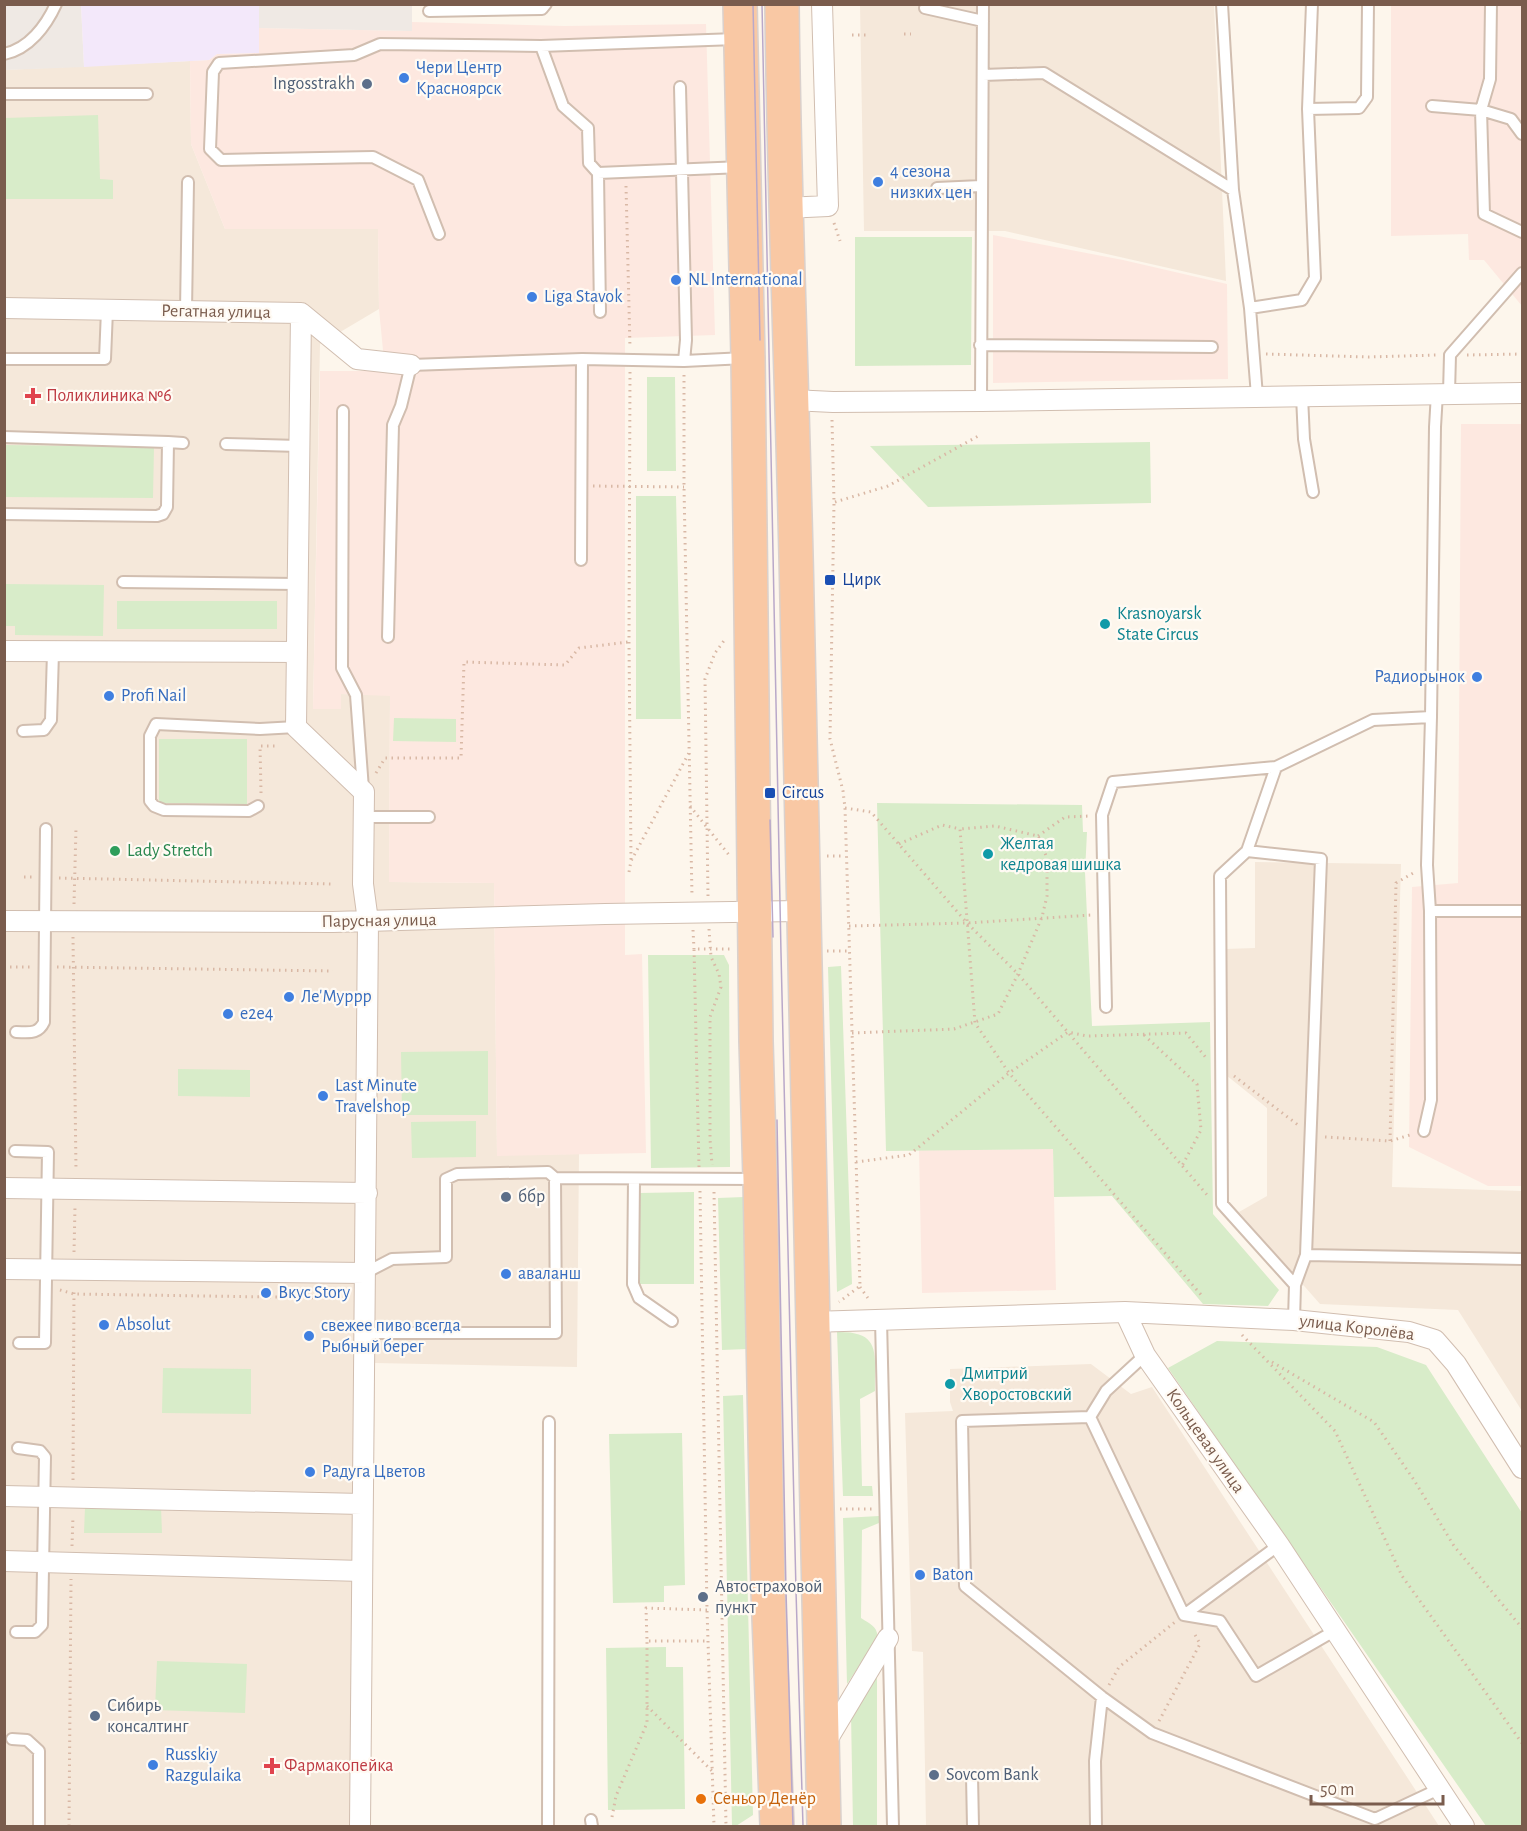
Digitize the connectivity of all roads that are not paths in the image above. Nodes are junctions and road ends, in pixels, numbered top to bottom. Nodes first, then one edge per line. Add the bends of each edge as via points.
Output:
1 (56, 4) edge
2 (546, 4) edge
3 (740, 4) edge
4 (782, 4) edge
5 (822, 4) edge
6 (983, 4) edge
7 (1222, 4) edge
8 (1312, 4) edge
9 (1368, 4) edge
10 (1491, 4) edge
11 (925, 8) dead end
12 (429, 11) dead end
13 (983, 21) junction
14 (740, 39) junction
15 (541, 46) junction
16 (4, 54) edge
17 (983, 75) junction
18 (680, 87) dead end
19 (4, 94) edge
20 (147, 94) dead end
21 (1432, 106) dead end
22 (1308, 108) junction
23 (1482, 110) junction
24 (1517, 119) edge
25 (1522, 134) edge
26 (784, 166) junction
27 (742, 167) junction
28 (683, 170) junction
29 (598, 174) junction
30 (188, 183) dead end
31 (981, 186) junction
32 (937, 188) dead end
33 (1233, 190) junction
34 (785, 208) junction
35 (1522, 232) edge
36 (439, 234) dead end
37 (1522, 273) edge
38 (4, 308) edge
39 (1250, 308) junction
40 (107, 310) junction
41 (186, 311) junction
42 (600, 312) dead end
43 (301, 313) junction
44 (980, 345) junction
45 (1212, 347) dead end
46 (748, 358) junction
47 (4, 359) edge
48 (582, 360) junction
49 (684, 361) junction
50 (411, 365) junction
51 (1443, 393) junction
52 (1522, 393) edge
53 (1257, 396) junction
54 (1302, 396) junction
55 (792, 400) junction
56 (981, 401) junction
57 (343, 411) dead end
58 (4, 437) edge
59 (168, 442) junction
60 (183, 443) dead end
61 (226, 444) dead end
62 (299, 446) junction
63 (1313, 492) dead end
64 (4, 514) edge
65 (581, 560) dead end
66 (123, 582) dead end
67 (297, 584) junction
68 (388, 637) dead end
69 (4, 651) edge
70 (53, 651) junction
71 (296, 652) junction
72 (1431, 717) junction
73 (296, 727) junction
74 (24, 731) dead end
75 (1276, 767) junction
76 (364, 792) junction
77 (258, 806) road end
78 (363, 817) junction
79 (429, 817) dead end
80 (46, 829) dead end
81 (1247, 851) junction
82 (803, 911) junction
83 (1430, 911) junction
84 (1522, 911) edge
85 (753, 912) junction
86 (4, 921) edge
87 (44, 921) junction
88 (369, 921) junction
89 (1106, 1007) dead end
90 (16, 1032) dead end
91 (1424, 1131) road end
92 (15, 1151) dead end
93 (555, 1178) junction
94 (634, 1179) junction
95 (760, 1179) junction
96 (4, 1188) edge
97 (48, 1188) junction
98 (367, 1193) junction
99 (1306, 1255) junction
100 (1522, 1259) edge
101 (4, 1269) edge
102 (366, 1273) junction
103 (46, 1278) junction
104 (1295, 1285) junction
105 (1125, 1312) junction
106 (881, 1320) junction
107 (1294, 1320) junction
108 (672, 1321) dead end
109 (812, 1322) junction
110 (365, 1333) junction
111 (20, 1344) dead end
112 (1144, 1355) junction
113 (1090, 1417) junction
114 (549, 1422) dead end
115 (18, 1448) dead end
116 (1522, 1468) edge
117 (4, 1496) edge
118 (44, 1497) junction
119 (362, 1504) junction
120 (1279, 1545) junction
121 (4, 1561) edge
122 (44, 1562) junction
123 (362, 1571) junction
124 (1184, 1615) junction
125 (1336, 1630) junction
126 (16, 1632) dead end
127 (888, 1638) junction
128 (1102, 1697) junction
129 (12, 1739) dead end
130 (821, 1749) junction
131 (972, 1776) dead end
132 (1439, 1789) junction
133 (39, 1827) edge
134 (360, 1827) edge
135 (548, 1827) edge
136 (777, 1827) edge
137 (824, 1827) edge
138 (893, 1827) edge
139 (973, 1827) edge
140 (1096, 1827) edge
141 (1464, 1827) edge

1 - 16 lane via 46,24 16,51
2 - 12 lane via 542,9
3 - 14 highway
4 - 26 highway
5 - 34 street via 828,206
6 - 13 lane
7 - 33 lane
8 - 22 lane
9 - 22 lane via 1367,97 1359,108
10 - 23 lane via 1490,79
11 - 13 lane
13 - 17 lane
14 - 15 lane
14 - 27 highway
15 - 29 lane via 563,106 588,128 589,163
15 - 36 lane via 380,44 354,55 219,63 213,72 210,148 221,160 373,157 417,180
17 - 31 lane
17 - 33 lane via 1044,73
18 - 28 lane
19 - 20 lane
21 - 23 lane
22 - 39 lane via 1315,278 1302,300
23 - 24 lane
23 - 35 lane via 1484,214
24 - 25 lane
26 - 27 street
26 - 34 highway
27 - 28 lane
27 - 46 highway
28 - 29 lane
28 - 49 lane
29 - 42 lane
30 - 41 lane
31 - 32 lane
31 - 44 lane
33 - 39 lane
34 - 55 highway
37 - 51 lane via 1450,355
38 - 40 street, Регатная улица
39 - 53 lane
40 - 41 street, Регатная улица
40 - 47 lane via 105,359
41 - 43 street, Регатная улица
43 - 50 street via 357,359
43 - 62 street via 292,411
44 - 45 lane
44 - 56 lane
46 - 49 lane
46 - 85 highway
48 - 49 lane
48 - 50 lane
48 - 65 lane
50 - 68 lane via 393,425
51 - 52 street
51 - 54 street
51 - 72 lane via 1435,427
53 - 54 street
53 - 56 street
54 - 63 lane
55 - 56 street
55 - 82 highway
57 - 76 lane via 342,668 356,694
58 - 59 lane
59 - 60 lane
59 - 64 lane via 167,507 163,514
61 - 62 lane
62 - 67 street
66 - 67 lane
67 - 71 street
69 - 70 street
70 - 71 street
70 - 74 lane via 51,720 44,730
71 - 73 street
72 - 75 lane via 1373,720
72 - 83 lane
73 - 76 street
73 - 77 lane via 156,724 150,736 150,801 154,806 164,810 249,811
75 - 81 lane
75 - 89 lane via 1113,782 1102,815
76 - 78 street
78 - 79 lane
78 - 88 street via 363,884
80 - 87 lane
81 - 99 lane via 1321,859
81 - 104 lane via 1220,876 1222,1204
82 - 85 street, Парусная улица
82 - 109 highway
83 - 84 lane
83 - 91 lane via 1431,1100
85 - 88 street, Парусная улица
85 - 95 highway
86 - 87 street, Парусная улица
87 - 88 street, Парусная улица
87 - 90 lane via 44,1022 36,1032
88 - 98 street
92 - 97 lane via 48,1152
93 - 94 lane
93 - 102 lane via 548,1172 457,1174 446,1179 446,1257 392,1259
93 - 110 lane via 556,1333
94 - 95 lane
94 - 108 lane via 633,1284 639,1298
95 - 136 highway via 768,1602
96 - 97 street
97 - 98 street
97 - 103 lane
98 - 102 street
99 - 100 lane
99 - 104 lane
101 - 103 street
102 - 103 street via 74,1269
102 - 110 street
103 - 111 lane via 45,1342
104 - 107 lane
105 - 106 street
105 - 107 street, улица Королёва
105 - 112 street, Кольцевая улица
106 - 109 street
106 - 127 lane
107 - 116 street, улица Королёва via 1409,1332 1435,1340 1456,1364
109 - 130 highway
110 - 119 street
112 - 113 lane via 1106,1391
112 - 120 street, Кольцевая улица
113 - 124 lane
113 - 128 lane via 962,1421 965,1586
114 - 135 lane
115 - 118 lane via 40,1451 45,1457
117 - 118 street
118 - 119 street
118 - 122 lane
119 - 123 street
120 - 124 lane
120 - 125 street, Кольцевая улица
121 - 122 street
122 - 123 street
122 - 126 lane via 42,1625 35,1632
123 - 134 street
124 - 125 lane via 1220,1621 1256,1676
125 - 132 street, Кольцевая улица
127 - 130 street
127 - 138 lane
128 - 132 lane via 1152,1733 1375,1819
128 - 140 lane via 1095,1761
129 - 133 lane via 27,1740 39,1751
130 - 137 highway
131 - 139 lane
132 - 141 street, Кольцевая улица

